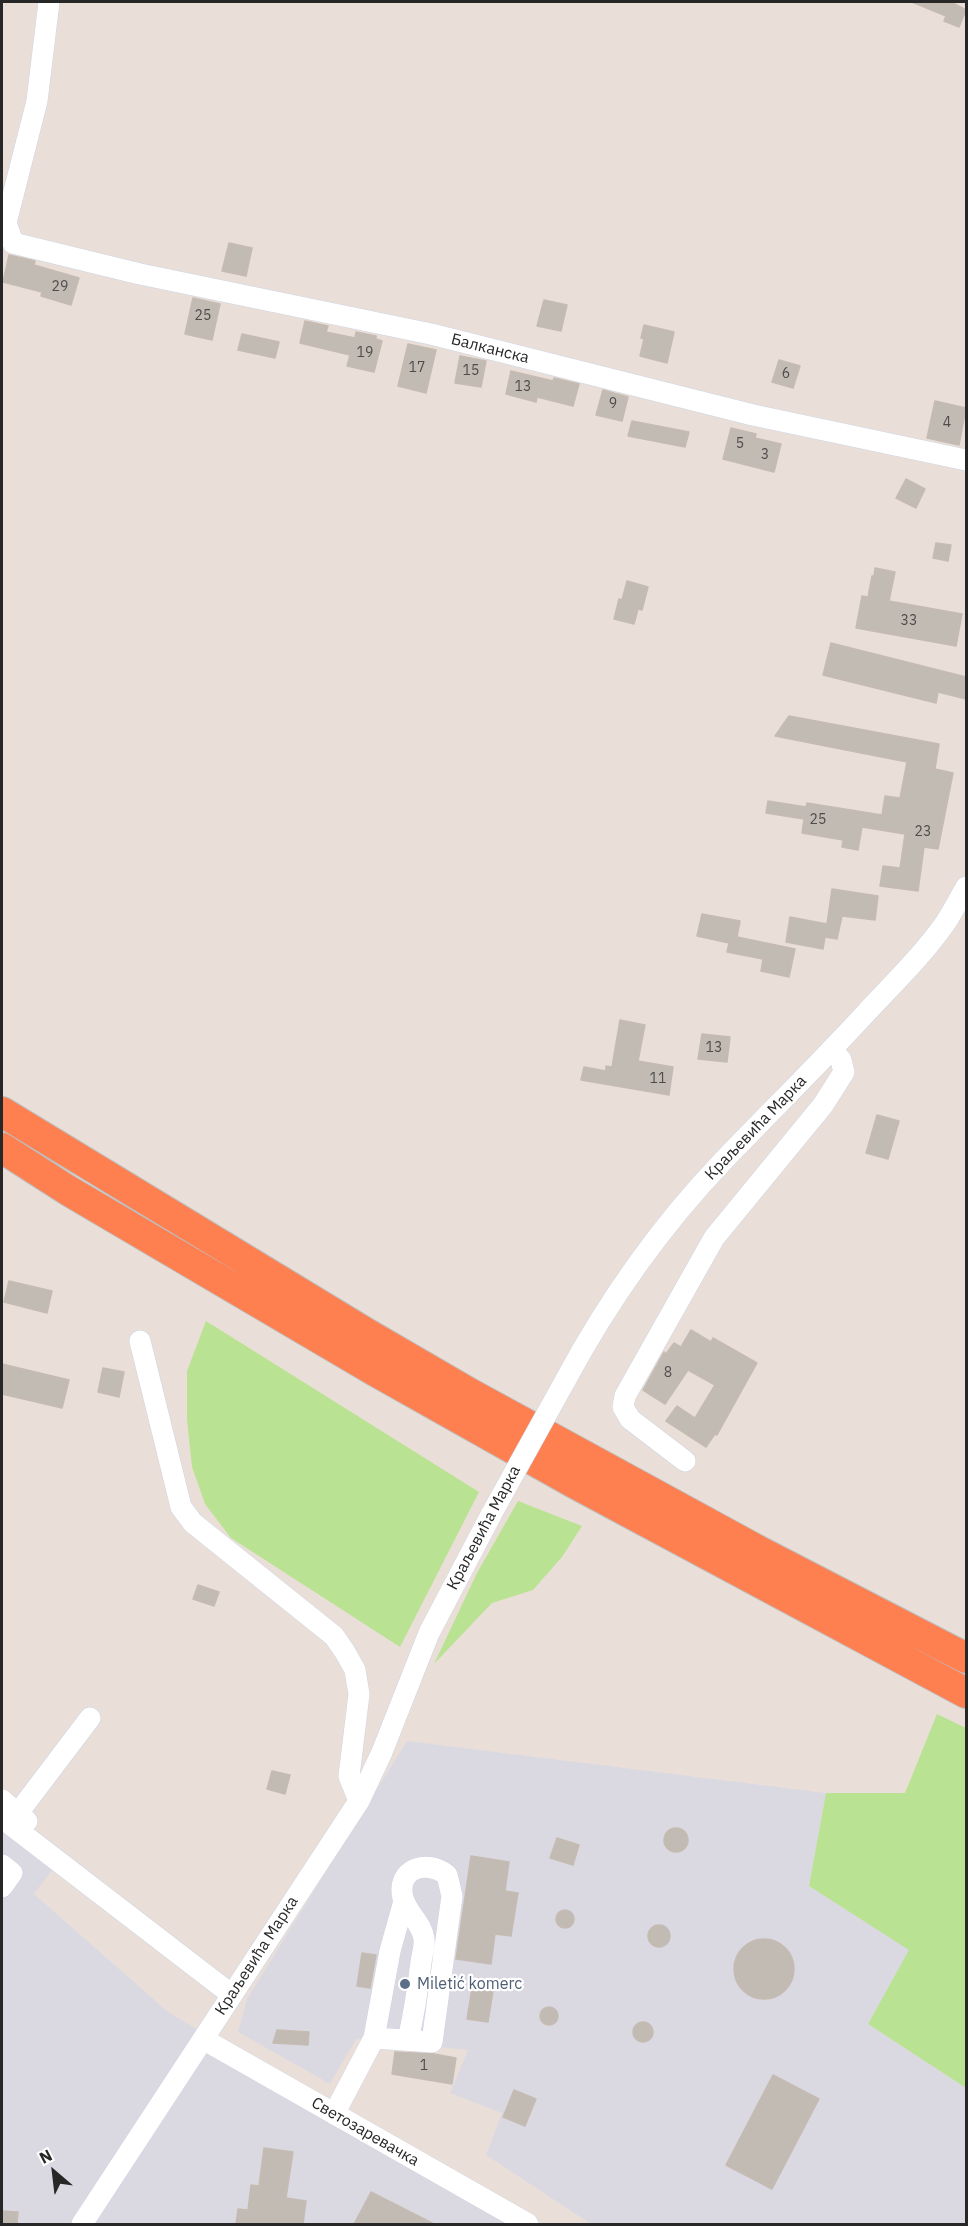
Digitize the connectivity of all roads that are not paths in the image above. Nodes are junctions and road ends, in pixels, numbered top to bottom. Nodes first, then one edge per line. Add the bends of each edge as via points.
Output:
1 (49, 2) edge
2 (966, 460) edge
3 (966, 887) edge
4 (832, 1050) junction
5 (2, 1112) edge
6 (2, 1148) edge
7 (140, 1341) dead end
8 (685, 1461) dead end
9 (966, 1658) edge
10 (966, 1693) edge
11 (90, 1718) dead end
12 (359, 1800) junction
13 (7, 1810) edge
14 (2, 1865) edge
15 (2, 1887) edge
16 (404, 1901) junction
17 (232, 1995) junction
18 (374, 2038) junction
19 (202, 2039) junction
20 (408, 2040) junction
21 (334, 2114) junction
22 (82, 2224) edge
23 (528, 2224) edge

1 - 2 street, Балканска via 37,101 6,223 13,243 140,274 431,334 753,415
3 - 4 street, Краљевића Марка via 923,952
4 - 8 street via 841,1060 844,1072 823,1105 714,1238 625,1396 623,1407 630,1419
4 - 12 street, Краљевића Марка, bridge via 682,1206 590,1335 429,1633
5 - 9 highway via 471,1394 757,1550
6 - 10 highway via 375,1371 594,1494
7 - 12 street via 181,1507 193,1523 334,1636 355,1670 359,1694 349,1776
11 - 13 street
12 - 17 street, Краљевића Марка
13 - 17 street via 39,1846
14 - 15 street via 12,1873
16 - 18 street
16 - 20 street via 424,1940
16 - 20 street via 402,1889 410,1873 422,1866 432,1866 447,1875 452,1896 432,2042
17 - 19 street, Краљевића Марка
18 - 20 street
18 - 21 street
19 - 21 street, Светозаревачка
19 - 22 street, Краљевића Марка
21 - 23 street, Светозаревачка

